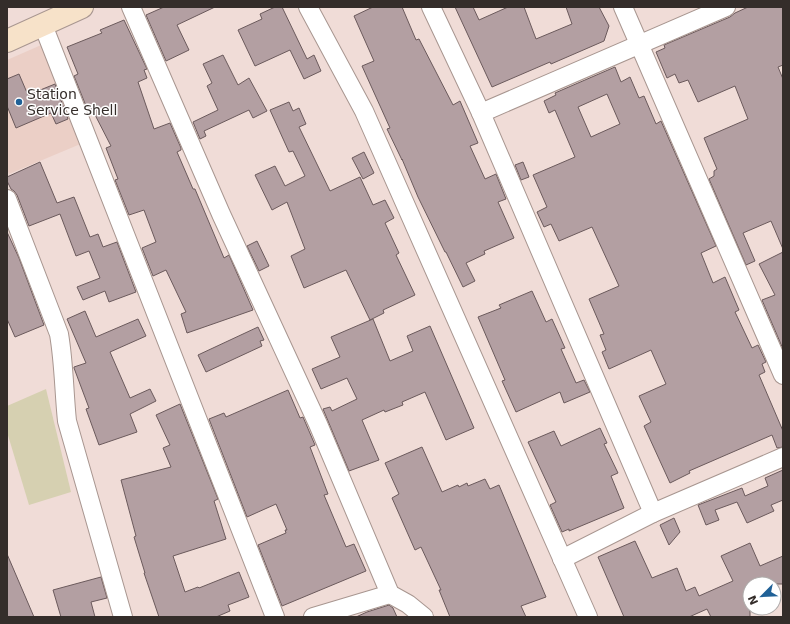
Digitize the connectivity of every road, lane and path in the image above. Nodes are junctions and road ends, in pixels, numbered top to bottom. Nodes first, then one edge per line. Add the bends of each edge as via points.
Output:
1 (131, 7) edge
2 (308, 7) edge
3 (431, 7) edge
4 (623, 7) edge
5 (726, 7) edge
6 (70, 9) edge
7 (43, 24) junction
8 (7, 41) edge
9 (640, 44) junction
10 (481, 113) junction
11 (7, 199) edge
12 (783, 375) edge
13 (783, 457) edge
14 (653, 513) junction
15 (562, 559) junction
16 (390, 594) junction
17 (123, 617) edge
18 (276, 617) edge
19 (313, 617) edge
20 (424, 617) edge
21 (588, 617) edge

1 - 16 street via 318,424
2 - 15 street via 364,111
3 - 10 street
4 - 9 street
5 - 9 street
6 - 7 street
7 - 8 street
7 - 18 street
9 - 10 street
9 - 12 street
10 - 14 street
11 - 17 street via 59,334 67,421
13 - 14 street
14 - 15 street
15 - 21 street
16 - 19 street
16 - 20 street

